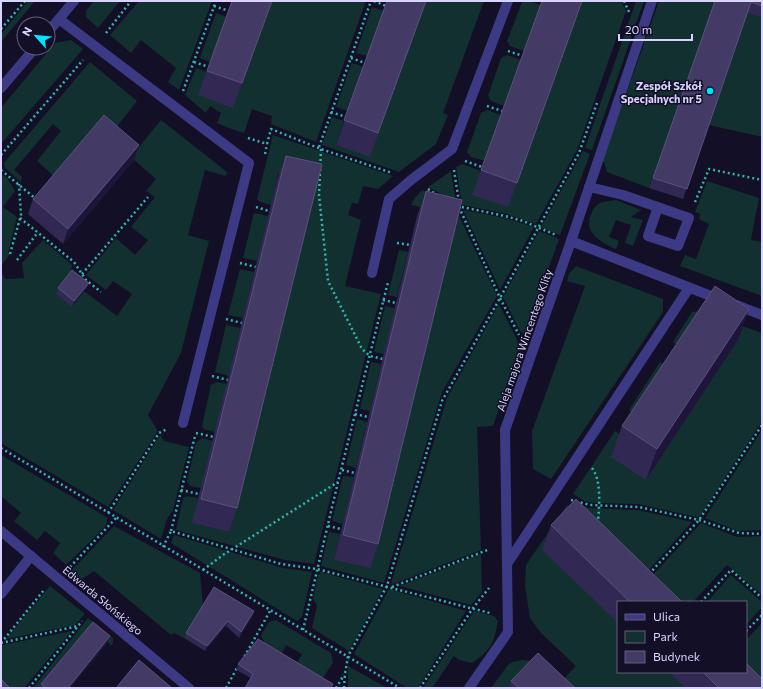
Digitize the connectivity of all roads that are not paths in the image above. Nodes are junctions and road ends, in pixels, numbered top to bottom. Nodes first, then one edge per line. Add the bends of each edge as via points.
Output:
1 (74, 1) edge
2 (508, 1) edge
3 (652, 1) edge
4 (59, 19) junction
5 (56, 23) edge
6 (28, 56) edge
7 (1, 88) edge
8 (589, 187) junction
9 (658, 207) junction
10 (571, 241) junction
11 (372, 273) dead end
12 (690, 288) junction
13 (762, 314) edge
14 (183, 423) road end
15 (1, 531) edge
16 (31, 556) junction
17 (507, 564) junction
18 (1, 594) edge
19 (189, 688) edge
20 (468, 688) edge

1 - 4 street
2 - 11 street via 452,149 390,199
3 - 8 street, Aleja majora Wincentego Klity
4 - 5 street
4 - 14 street via 249,163
6 - 7 street
8 - 9 street
8 - 10 street, Aleja majora Wincentego Klity
9 - 9 street via 648,236 678,246 689,218
10 - 12 street
10 - 17 street, Aleja majora Wincentego Klity via 505,430
12 - 13 street
12 - 17 street
15 - 16 street, Edwarda Słońskiego
16 - 18 street
16 - 19 street, Edwarda Słońskiego
17 - 20 street, Aleja majora Wincentego Klity via 508,632

